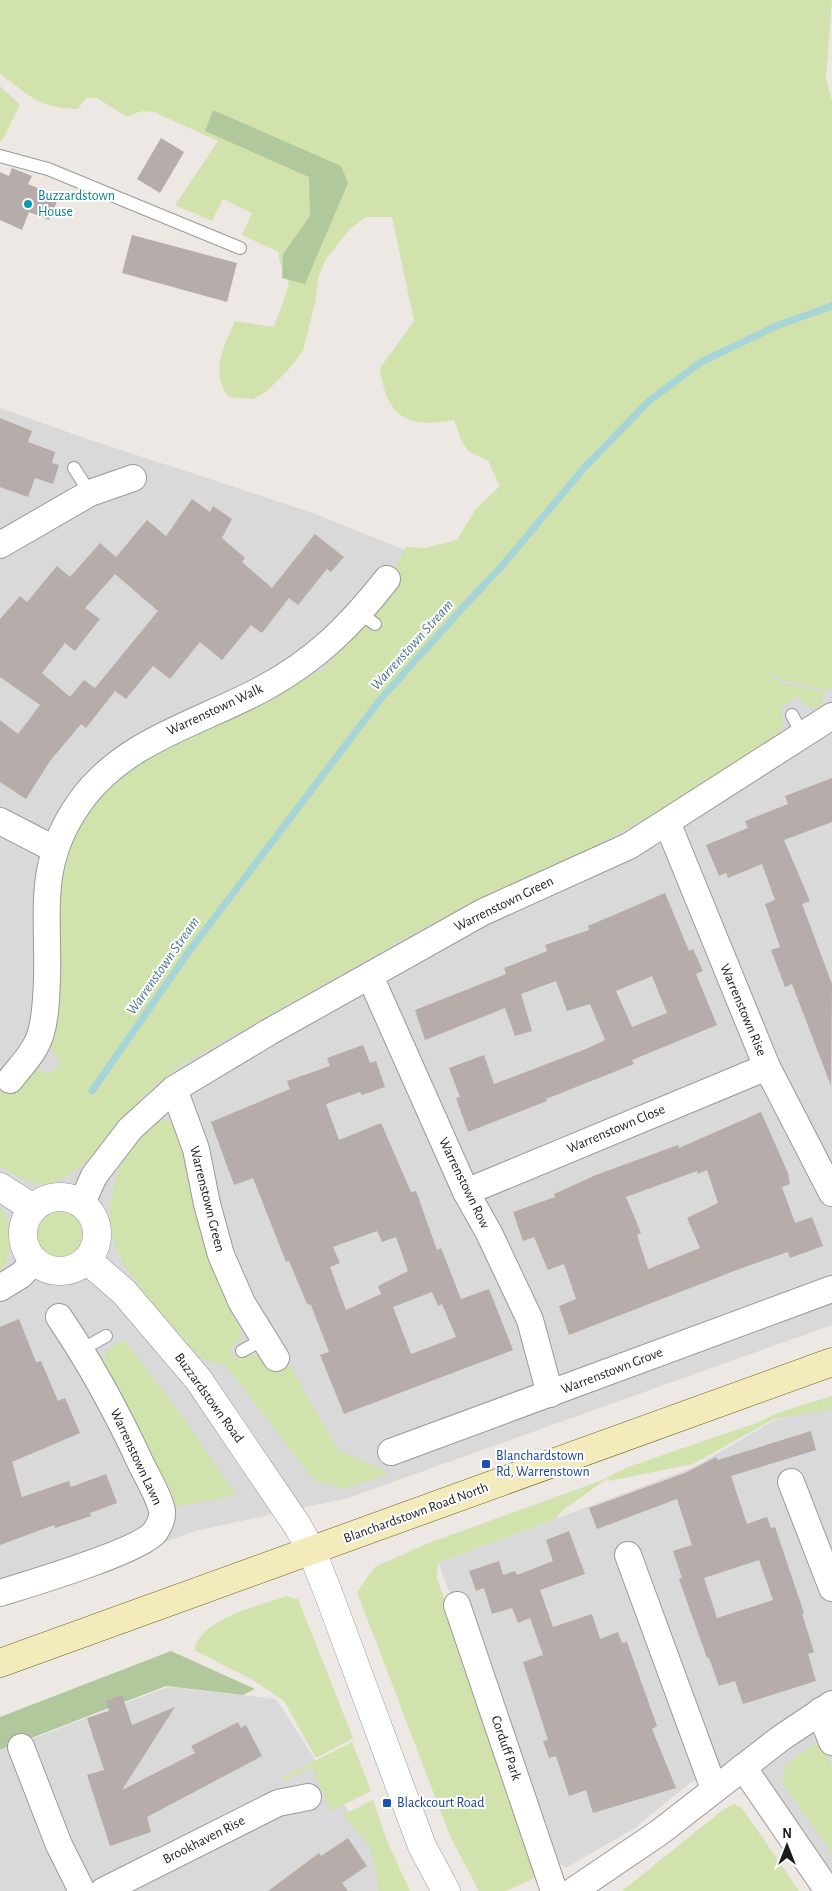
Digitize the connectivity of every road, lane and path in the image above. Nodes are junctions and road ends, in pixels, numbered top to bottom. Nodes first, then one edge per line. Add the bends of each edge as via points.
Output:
1 (0, 156) edge
2 (240, 248) dead end
3 (74, 468) dead end
4 (133, 478) dead end
5 (90, 493) junction
6 (0, 545) edge
7 (387, 579) dead end
8 (832, 716) edge
9 (0, 821) edge
10 (667, 822) junction
11 (54, 849) junction
12 (370, 976) junction
13 (767, 1067) junction
14 (10, 1080) dead end
15 (174, 1089) junction
16 (0, 1187) edge
17 (466, 1192) junction
18 (832, 1192) edge
19 (82, 1203) junction
20 (33, 1208) junction
21 (87, 1260) junction
22 (34, 1261) junction
23 (0, 1288) edge
24 (832, 1289) edge
25 (59, 1317) dead end
26 (106, 1336) dead end
27 (81, 1350) junction
28 (260, 1350) dead end
29 (832, 1362) edge
30 (550, 1394) junction
31 (391, 1452) dead end
32 (791, 1482) dead end
33 (312, 1552) junction
34 (628, 1554) dead end
35 (832, 1588) edge
36 (0, 1593) edge
37 (457, 1605) dead end
38 (0, 1663) edge
39 (826, 1708) edge
40 (832, 1742) edge
41 (21, 1747) dead end
42 (743, 1767) junction
43 (714, 1790) junction
44 (308, 1797) dead end
45 (82, 1891) edge
46 (103, 1891) edge
47 (446, 1891) edge
48 (554, 1891) edge
49 (572, 1891) edge
50 (828, 1891) edge

1 - 2 lane via 48,169
3 - 5 lane
4 - 5 street
5 - 6 street
7 - 11 street, Warrenstown Walk via 368,619 294,670 128,755 91,788
8 - 10 street, Warrenstown Green via 797,724
9 - 11 street
10 - 12 street, Warrenstown Green via 629,846 483,912
10 - 13 street, Warrenstown Rise
11 - 14 street, Warrenstown Walk via 45,897 45,1018 35,1056
12 - 15 street, Warrenstown Green
12 - 17 street, Warrenstown Row
13 - 17 street, Warrenstown Close
13 - 18 street, Warrenstown Rise
15 - 19 street, Warrenstown Green via 130,1129 94,1176
15 - 28 street, Warrenstown Green via 196,1149 221,1254
16 - 20 street
17 - 30 street, Warrenstown Row via 530,1320
19 - 20 street via 62,1196 51,1197
19 - 21 street via 92,1212 97,1224 98,1237
20 - 22 street via 26,1218 24,1240
21 - 22 street via 78,1267 55,1271
21 - 33 street, Buzzardstown Road via 124,1292 198,1379 272,1486
22 - 23 street via 21,1275
24 - 30 street, Warrenstown Grove
25 - 27 street, Warrenstown Lawn
26 - 27 lane
27 - 36 street, Warrenstown Lawn via 128,1435 152,1487 162,1513 160,1523 154,1534 119,1552
29 - 33 main road, Blanchardstown Road North
30 - 31 street, Warrenstown Grove
32 - 35 street
33 - 38 main road, Blanchardstown Road North
33 - 47 street via 422,1846
34 - 43 street
37 - 48 street, Corduff Park
39 - 40 street
39 - 42 street
41 - 45 street via 59,1845
42 - 43 street
42 - 50 street
43 - 49 street via 660,1832
44 - 46 street, Brookhaven Rise via 278,1803

